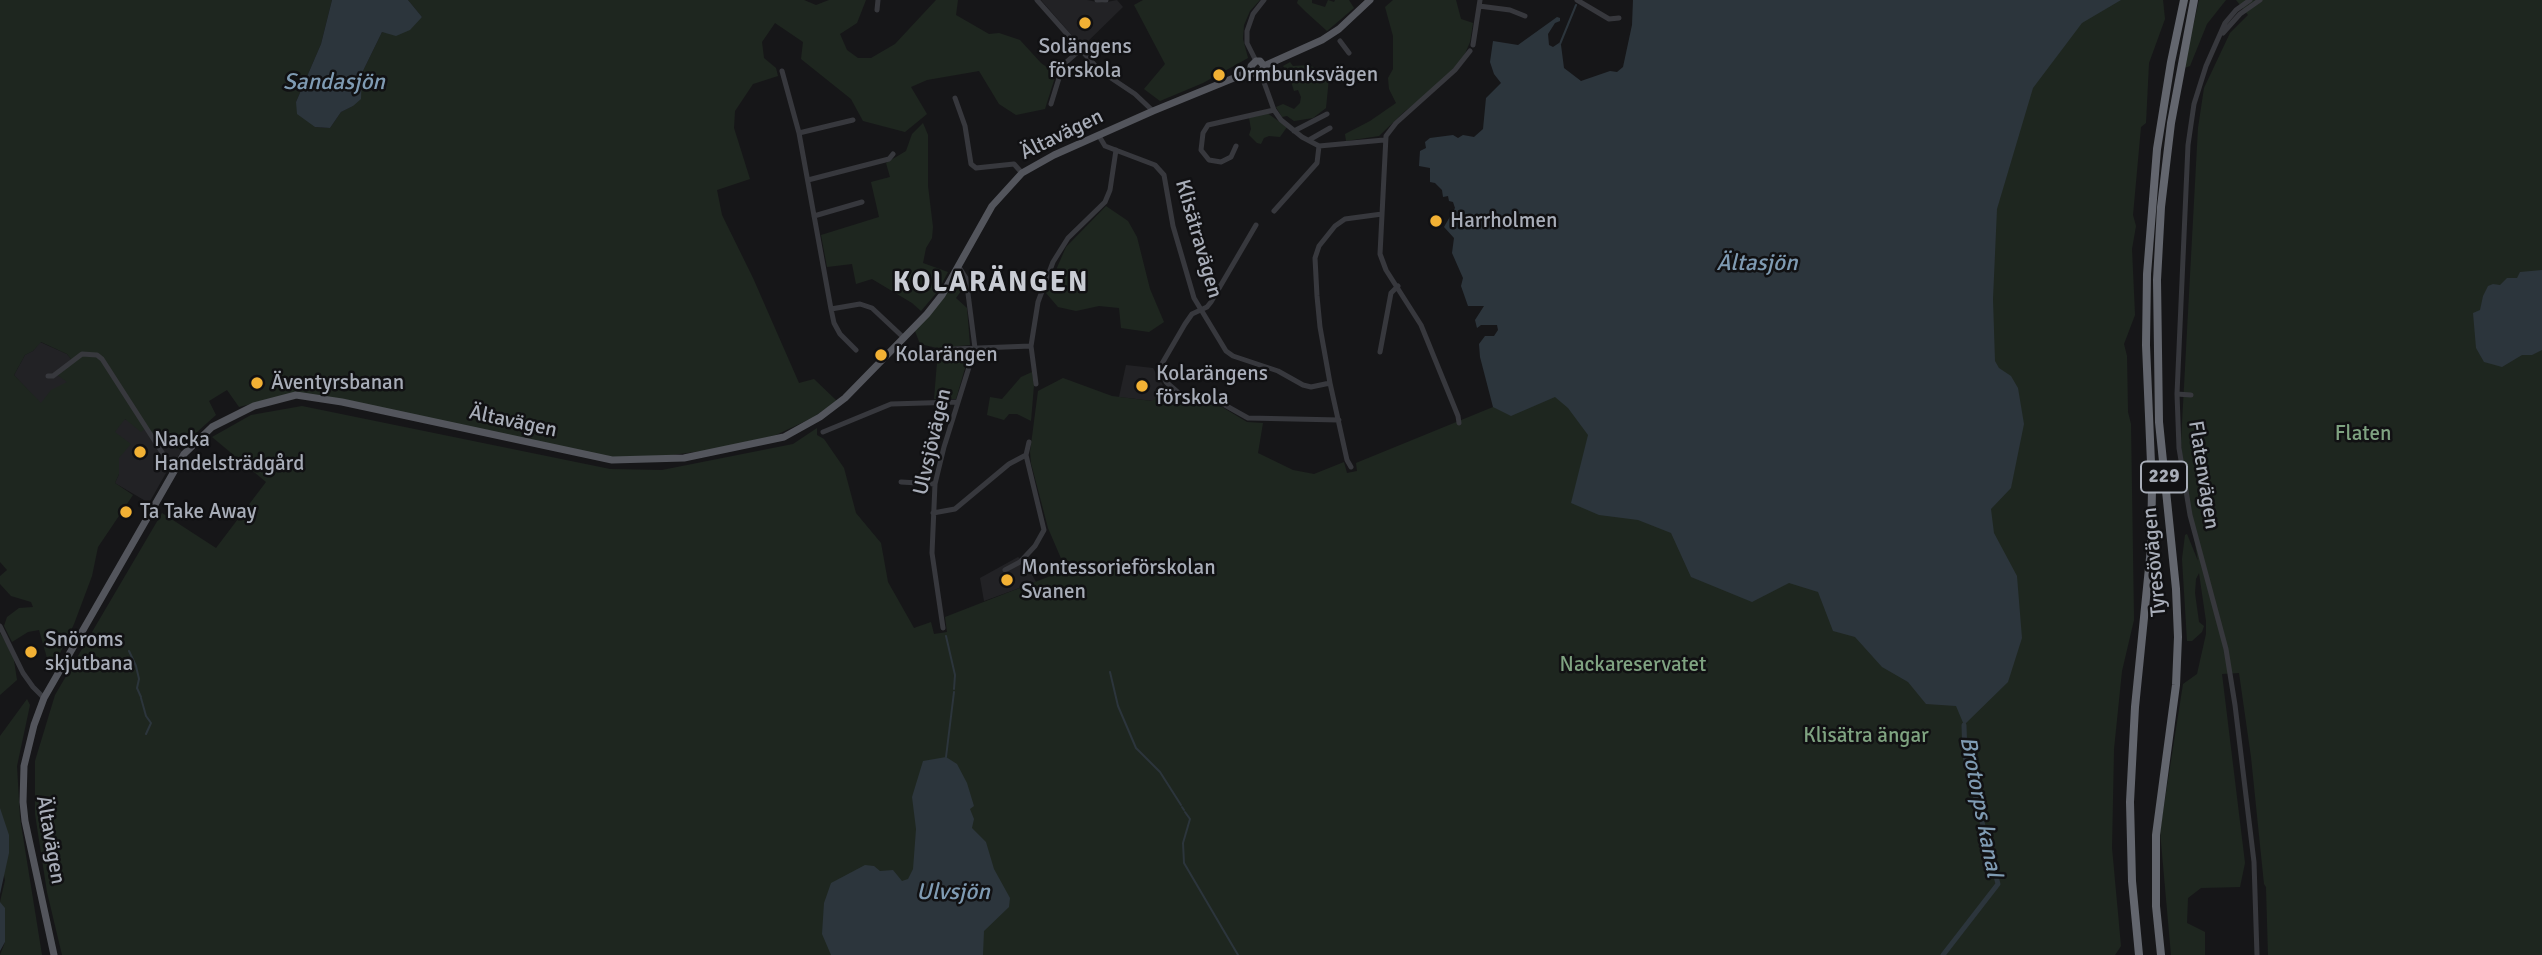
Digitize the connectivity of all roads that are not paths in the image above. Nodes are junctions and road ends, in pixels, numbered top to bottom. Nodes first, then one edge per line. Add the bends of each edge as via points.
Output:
1 (878, 0) edge
2 (1037, 0) edge
3 (1097, 0) edge
4 (1106, 0) edge
5 (1264, 0) edge
6 (1370, 0) edge
7 (1577, 0) edge
8 (2184, 0) edge
9 (2194, 0) edge
10 (2250, 0) edge
11 (2260, 0) edge
12 (1480, 3) edge
13 (877, 10) dead end
14 (1525, 16) dead end
15 (1619, 18) dead end
16 (1340, 41) dead end
17 (2217, 41) junction
18 (1080, 50) junction
19 (1349, 53) dead end
20 (1256, 61) junction
21 (1262, 70) junction
22 (1251, 71) junction
23 (782, 72) dead end
24 (955, 98) dead end
25 (1051, 104) dead end
26 (1273, 110) junction
27 (1153, 111) junction
28 (1327, 114) dead end
29 (853, 120) dead end
30 (1330, 128) dead end
31 (1294, 131) junction
32 (799, 133) junction
33 (1100, 136) junction
34 (1309, 140) junction
35 (1384, 140) junction
36 (1236, 146) dead end
37 (1319, 146) junction
38 (1116, 150) junction
39 (894, 154) dead end
40 (1022, 173) junction
41 (808, 180) junction
42 (863, 202) dead end
43 (1274, 211) dead end
44 (1382, 214) junction
45 (814, 216) junction
46 (1256, 225) dead end
47 (959, 267) junction
48 (1398, 286) junction
49 (831, 309) junction
50 (1201, 309) junction
51 (904, 338) junction
52 (1031, 346) junction
53 (975, 348) junction
54 (953, 349) dead end
55 (856, 350) dead end
56 (1380, 352) dead end
57 (48, 376) dead end
58 (1330, 383) junction
59 (1036, 384) dead end
60 (2176, 394) junction
61 (2191, 395) dead end
62 (957, 402) junction
63 (1339, 420) junction
64 (1459, 423) dead end
65 (822, 432) dead end
66 (1029, 442) dead end
67 (1026, 455) junction
68 (1351, 467) dead end
69 (174, 471) junction
70 (901, 482) dead end
71 (935, 484) junction
72 (933, 513) junction
73 (1005, 570) dead end
74 (0, 626) edge
75 (943, 628) dead end
76 (44, 698) junction
77 (54, 955) edge
78 (2139, 955) edge
79 (2161, 955) edge
80 (2257, 955) edge

1 - 13 street
2 - 18 street
3 - 4 street
5 - 20 street via 1247,31
6 - 21 main road via 1339,29
7 - 15 street via 1609,19
8 - 78 highway, Tyresövägen / 229 via 2157,149 2147,274 2152,517 2130,802
9 - 79 highway, Tyresövägen / 229 via 2171,123 2157,280 2159,422 2178,637 2155,844
10 - 17 street, Flatenvägen via 2230,16
11 - 17 street, Flatenvägen via 2240,14
12 - 14 street
12 - 35 street via 1471,48
16 - 19 street
17 - 60 street, Flatenvägen via 2198,89 2190,130
18 - 25 street via 1063,65
18 - 27 street
20 - 21 main road
20 - 22 main road
21 - 22 main road
21 - 26 street
22 - 27 main road, Ältavägen
23 - 32 street
24 - 40 street via 971,164 976,168 1014,164
26 - 31 street
26 - 36 street via 1213,123 1203,132 1201,150 1209,160 1226,160
27 - 33 main road, Ältavägen
28 - 31 street
29 - 32 street
30 - 34 street
31 - 34 street
32 - 41 street
33 - 38 street, Klisätravägen via 1105,146
33 - 40 main road, Ältavägen
34 - 37 street
35 - 37 street
35 - 44 street
37 - 43 street via 1317,163
38 - 50 street, Klisätravägen via 1155,165 1164,175 1173,226
38 - 52 street via 1105,202 1068,238 1053,262 1035,312
39 - 41 street
40 - 47 main road, Ältavägen via 992,206
41 - 45 street
42 - 45 street
44 - 48 street via 1380,254
44 - 58 street via 1345,219 1319,246 1315,258
45 - 49 street
46 - 50 street via 1211,302
47 - 51 main road, Ältavägen via 942,295
47 - 53 street, Ulvsjövägen via 966,278
48 - 56 street via 1391,293
48 - 64 street via 1422,325
49 - 51 street via 860,304 872,308
49 - 55 street via 840,334
50 - 58 street, Klisätravägen via 1233,356 1303,385
50 - 63 street via 1192,314 1160,366 1174,390 1187,398 1223,404 1248,418
51 - 69 main road, Ältavägen via 845,398 803,428 784,437 684,458 612,460 296,396 254,406 212,427 184,454
52 - 53 street
52 - 59 street
53 - 54 street
53 - 62 street, Ulvsjövägen
57 - 69 street via 82,354 97,355
58 - 63 street
60 - 61 street
60 - 80 street, Flatenvägen via 2188,504 2226,649 2235,705 2254,862
62 - 65 street via 891,404
62 - 71 street, Ulvsjövägen
63 - 68 street
66 - 67 street
67 - 72 street via 955,509
67 - 73 street via 1044,530 1020,562
69 - 76 main road, Ältavägen
70 - 71 street
71 - 72 street, Ulvsjövägen
72 - 75 street, Ulvsjövägen via 932,553
74 - 76 street via 23,673
76 - 77 main road, Ältavägen via 24,766 23,802

